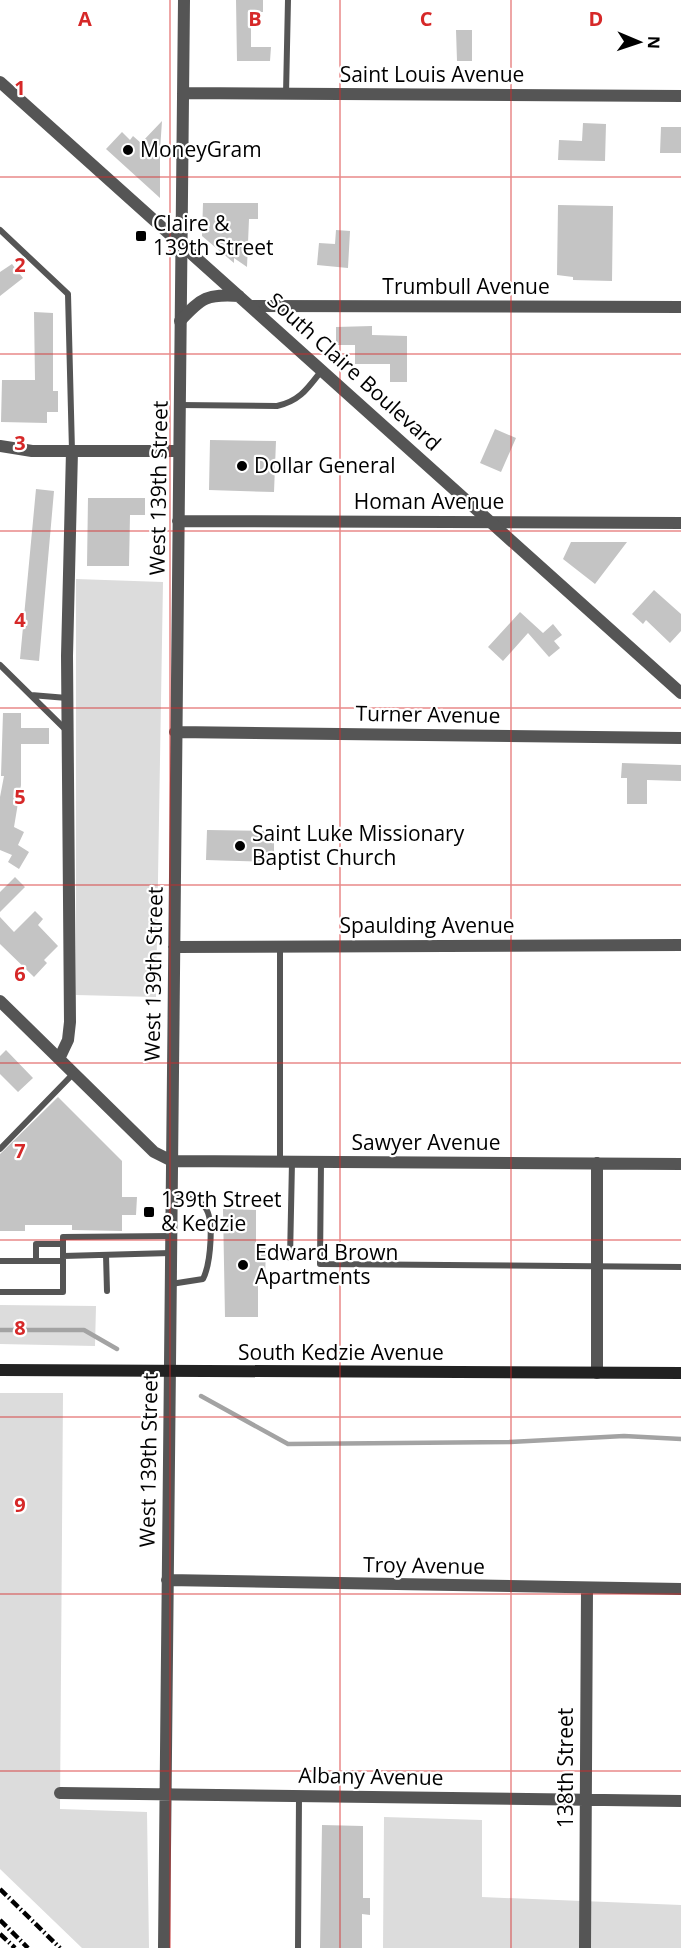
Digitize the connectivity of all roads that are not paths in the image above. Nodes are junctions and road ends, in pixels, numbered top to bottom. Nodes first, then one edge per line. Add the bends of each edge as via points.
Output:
1 (184, 0) edge
2 (288, 0) edge
3 (0, 82) edge
4 (183, 93) junction
5 (286, 94) junction
6 (681, 96) edge
7 (0, 230) edge
8 (181, 245) junction
9 (239, 296) junction
10 (251, 306) junction
11 (681, 308) edge
12 (180, 321) junction
13 (322, 370) junction
14 (179, 405) junction
15 (0, 446) edge
16 (72, 451) junction
17 (179, 451) junction
18 (178, 521) junction
19 (493, 522) junction
20 (681, 523) edge
21 (0, 665) edge
22 (681, 693) edge
23 (31, 695) junction
24 (67, 698) junction
25 (68, 732) junction
26 (176, 732) junction
27 (681, 738) edge
28 (681, 945) edge
29 (174, 946) junction
30 (280, 946) junction
31 (2, 1007) edge
32 (59, 1059) junction
33 (73, 1074) junction
34 (0, 1149) edge
35 (171, 1161) junction
36 (286, 1161) junction
37 (321, 1162) junction
38 (597, 1163) junction
39 (681, 1164) edge
40 (171, 1195) junction
41 (171, 1236) junction
42 (63, 1240) junction
43 (171, 1253) junction
44 (106, 1255) junction
45 (63, 1258) junction
46 (290, 1258) dead end
47 (0, 1261) edge
48 (36, 1261) junction
49 (597, 1265) junction
50 (681, 1267) edge
51 (170, 1284) junction
52 (107, 1291) dead end
53 (0, 1292) edge
54 (0, 1370) edge
55 (169, 1372) junction
56 (597, 1373) junction
57 (681, 1373) edge
58 (167, 1580) junction
59 (587, 1588) junction
60 (681, 1589) edge
61 (60, 1793) dead end
62 (165, 1794) junction
63 (299, 1796) junction
64 (586, 1800) junction
65 (681, 1801) edge
66 (164, 1948) edge
67 (298, 1948) edge
68 (585, 1948) edge

1 - 4 street, West 139th Street
2 - 5 lane
3 - 8 street, South Claire Boulevard
4 - 5 street, Saint Louis Avenue
4 - 8 street, West 139th Street
5 - 6 street, Saint Louis Avenue
7 - 16 lane via 68,294
8 - 9 street, South Claire Boulevard
8 - 12 street, West 139th Street
9 - 10 street, South Claire Boulevard
9 - 12 street via 211,295
10 - 11 street, Trumbull Avenue
10 - 13 street, South Claire Boulevard
12 - 14 street, West 139th Street
13 - 14 lane via 304,394 277,406
13 - 19 street, South Claire Boulevard
14 - 17 street, West 139th Street
15 - 16 street
16 - 17 street
16 - 24 street
17 - 18 street, West 139th Street
18 - 19 street, Homan Avenue
18 - 26 street, West 139th Street
19 - 20 street, Homan Avenue
19 - 22 street, South Claire Boulevard
21 - 23 lane
23 - 24 lane
23 - 25 lane
24 - 25 street
25 - 32 street via 70,1022 68,1040
26 - 27 street, Turner Avenue
26 - 29 street, West 139th Street
28 - 30 street, Spaulding Avenue
29 - 30 street, Spaulding Avenue
29 - 35 street, West 139th Street
30 - 36 lane
31 - 32 street
32 - 33 street
33 - 34 lane
33 - 35 street via 154,1152
35 - 36 street, Sawyer Avenue
35 - 40 street, West 139th Street
36 - 37 street, Sawyer Avenue
36 - 46 lane
37 - 38 street, Sawyer Avenue
37 - 49 lane via 320,1264
38 - 39 street, Sawyer Avenue
38 - 49 street
40 - 41 street, West 139th Street
40 - 51 lane via 202,1204 209,1213 210,1254 203,1279
41 - 42 lane
41 - 43 street, West 139th Street
42 - 45 lane
42 - 48 lane via 36,1244
43 - 44 lane
43 - 51 street, West 139th Street
44 - 45 lane
44 - 52 lane
45 - 48 lane
45 - 53 lane via 63,1292
47 - 48 lane
49 - 50 lane
49 - 56 street
51 - 55 street, West 139th Street
54 - 55 main road, South Kedzie Avenue
55 - 56 main road, South Kedzie Avenue
55 - 58 street, West 139th Street
56 - 57 main road, South Kedzie Avenue
58 - 59 street, Troy Avenue
58 - 62 street, West 139th Street
59 - 60 street, Troy Avenue
59 - 64 street, 138th Street
61 - 62 street, Albany Avenue
62 - 63 street, Albany Avenue
62 - 66 street, West 139th Street
63 - 64 street, Albany Avenue
63 - 67 lane
64 - 65 street, Albany Avenue
64 - 68 street, 138th Street

